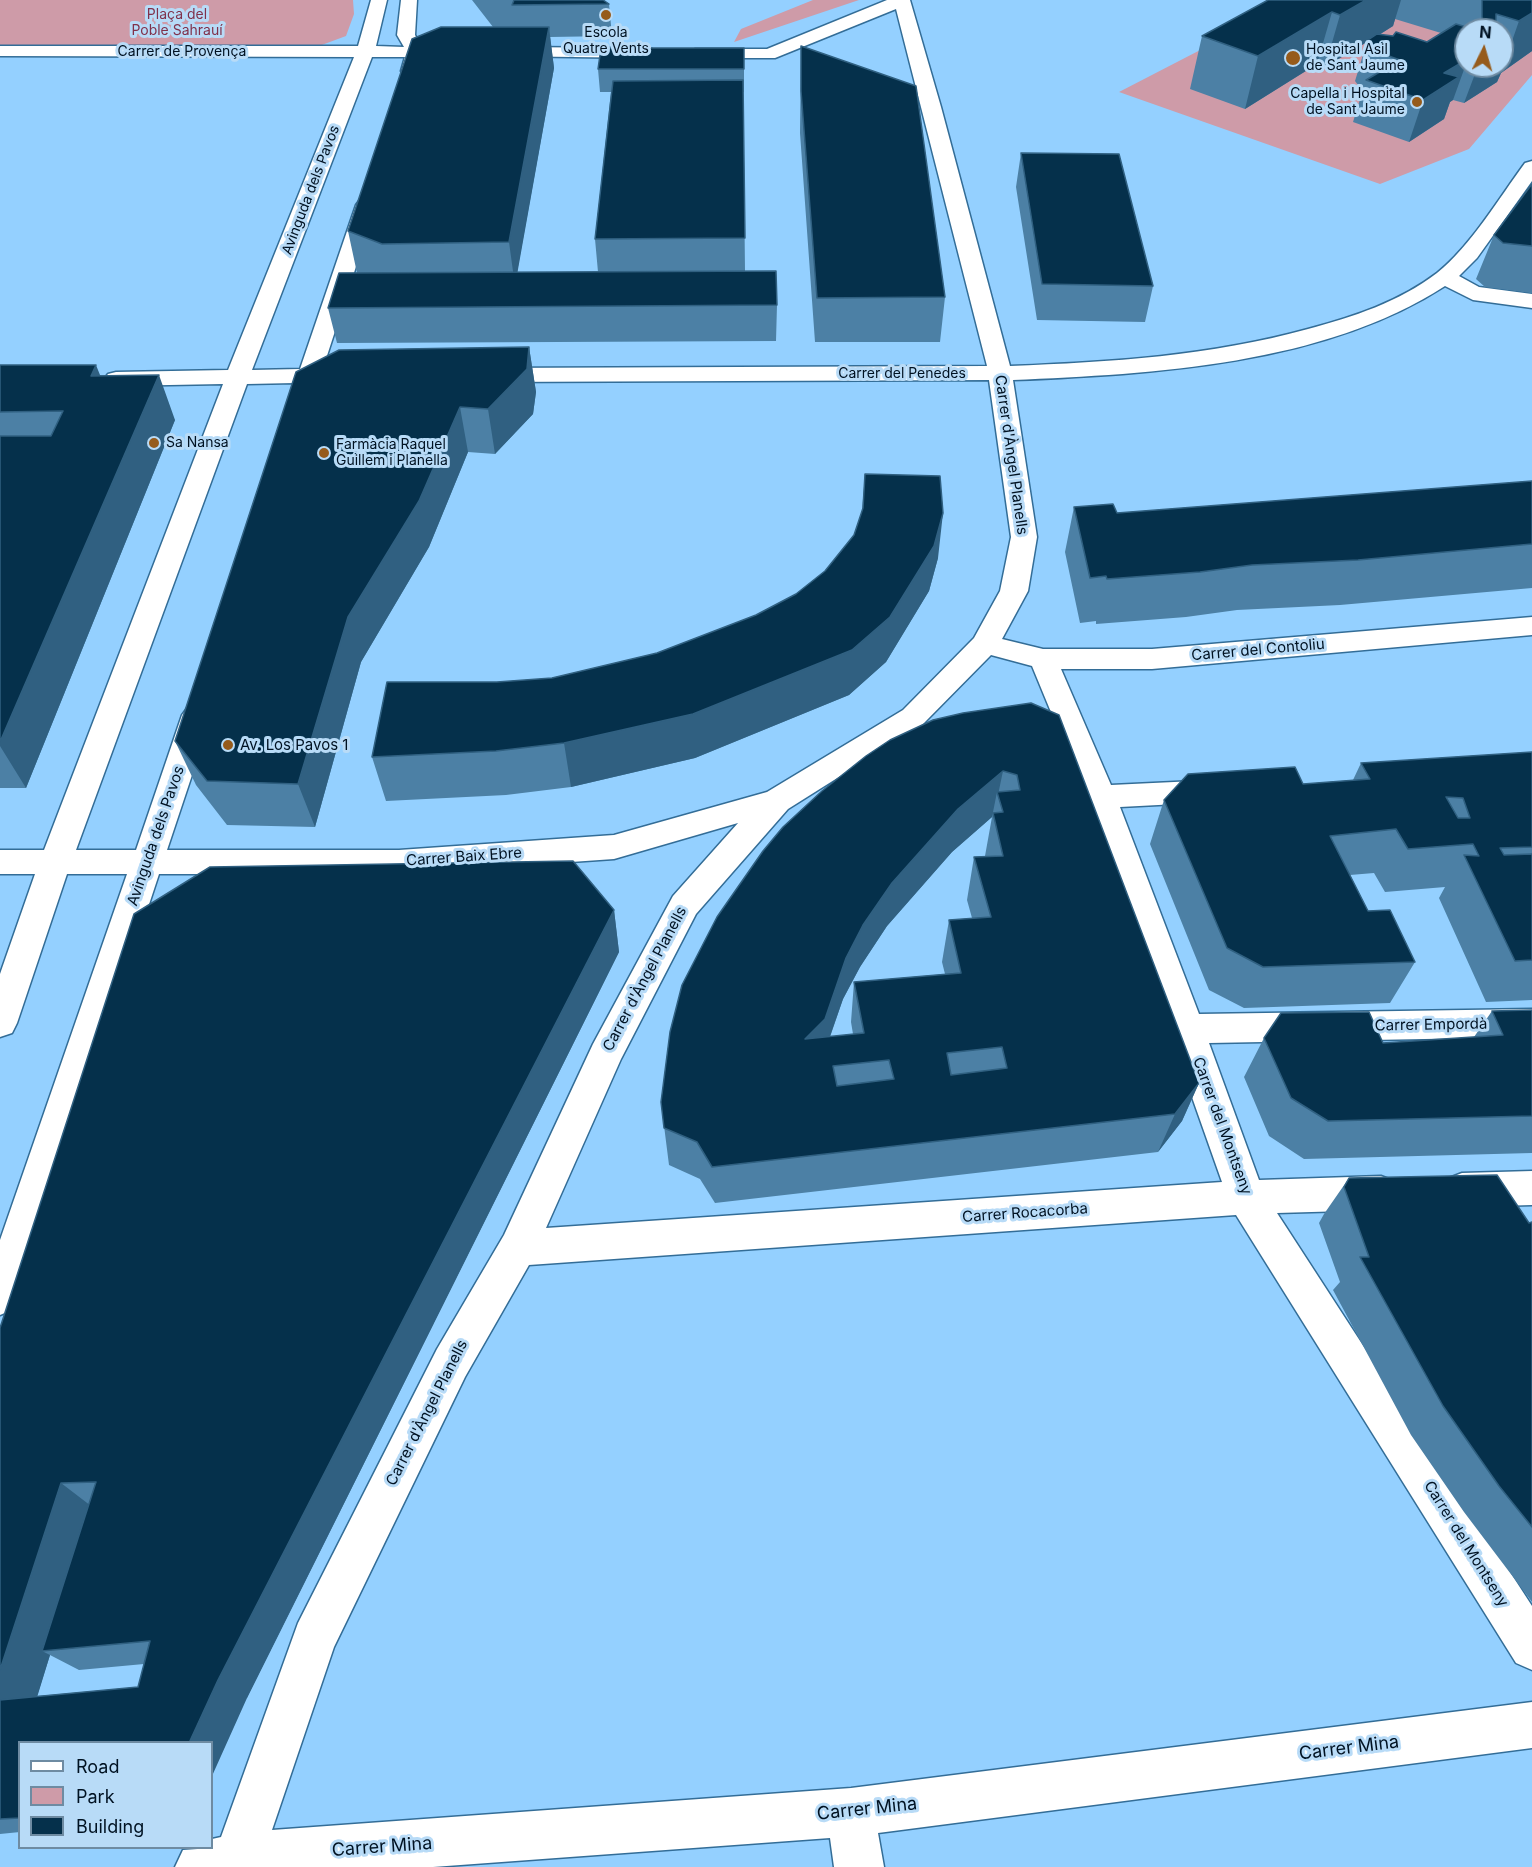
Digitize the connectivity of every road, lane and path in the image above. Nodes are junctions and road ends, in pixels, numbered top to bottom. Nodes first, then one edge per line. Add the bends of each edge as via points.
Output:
1 (379, 0) edge
2 (409, 0) edge
3 (902, 0) edge
4 (0, 51) edge
5 (364, 52) junction
6 (416, 52) junction
7 (464, 52) edge
8 (487, 52) edge
9 (666, 53) edge
10 (689, 53) edge
11 (769, 54) junction
12 (791, 61) dead end
13 (405, 85) edge
14 (910, 100) edge
15 (932, 107) junction
16 (1532, 167) edge
17 (372, 186) edge
18 (1445, 277) junction
19 (1532, 301) edge
20 (1000, 373) junction
21 (310, 375) junction
22 (357, 375) edge
23 (464, 375) edge
24 (237, 378) junction
25 (95, 379) edge
26 (295, 420) edge
27 (1532, 626) edge
28 (985, 644) junction
29 (1043, 659) junction
30 (205, 692) edge
31 (1245, 789) edge
32 (1101, 797) junction
33 (777, 801) junction
34 (56, 861) junction
35 (0, 862) edge
36 (145, 864) junction
37 (0, 1023) edge
38 (1532, 1023) edge
39 (1187, 1029) junction
40 (1532, 1188) edge
41 (1246, 1197) junction
42 (518, 1248) junction
43 (0, 1296) edge
44 (1532, 1647) edge
45 (1532, 1725) edge
46 (850, 1812) junction
47 (219, 1862) edge
48 (859, 1867) edge

1 - 5 street, Avinguda dels Pavos
2 - 6 street via 406,35
3 - 11 street
3 - 15 street, Carrer d'Àngel Planells
4 - 5 street, Carrer de Provença
5 - 6 street, Carrer de Provença
5 - 24 street, Avinguda dels Pavos
6 - 7 street, Carrer de Provença
6 - 13 street
8 - 9 street
10 - 11 street
11 - 12 street
14 - 15 street
15 - 20 street, Carrer d'Àngel Planells
16 - 18 street, Carrer del Penedes via 1468,253
17 - 21 street
18 - 19 street via 1473,293
18 - 20 street, Carrer del Penedes via 1361,322 1284,343 1192,362
20 - 23 street, Carrer del Penedes
20 - 28 street, Carrer d'Àngel Planells via 1024,537 1014,591
21 - 22 street
21 - 24 street
21 - 26 street
24 - 25 street
24 - 34 street, Avinguda dels Pavos
27 - 29 street, Carrer del Contoliu via 1152,659
28 - 29 street, Carrer del Contoliu
28 - 33 street, Carrer d'Àngel Planells via 913,717
29 - 32 street, Carrer del Montseny
30 - 36 street, Avinguda dels Pavos
31 - 32 street
32 - 39 street, Carrer del Montseny
33 - 36 street, Carrer Baix Ebre via 614,847 399,862
33 - 42 street, Carrer d'Àngel Planells via 684,904 604,1055
34 - 35 street, Carrer Baix Ebre
34 - 36 street, Carrer Baix Ebre
34 - 37 street, Avinguda dels Pavos
36 - 43 street, Avinguda dels Pavos
38 - 39 street, Carrer Empordà
39 - 41 street, Carrer del Montseny
40 - 41 street, Carrer Rocacorba
41 - 42 street, Carrer Rocacorba
41 - 44 street, Carrer del Montseny
42 - 47 street, Carrer d'Àngel Planells via 451,1363 314,1639
45 - 46 street, Carrer Mina
46 - 47 street, Carrer Mina
46 - 48 street

